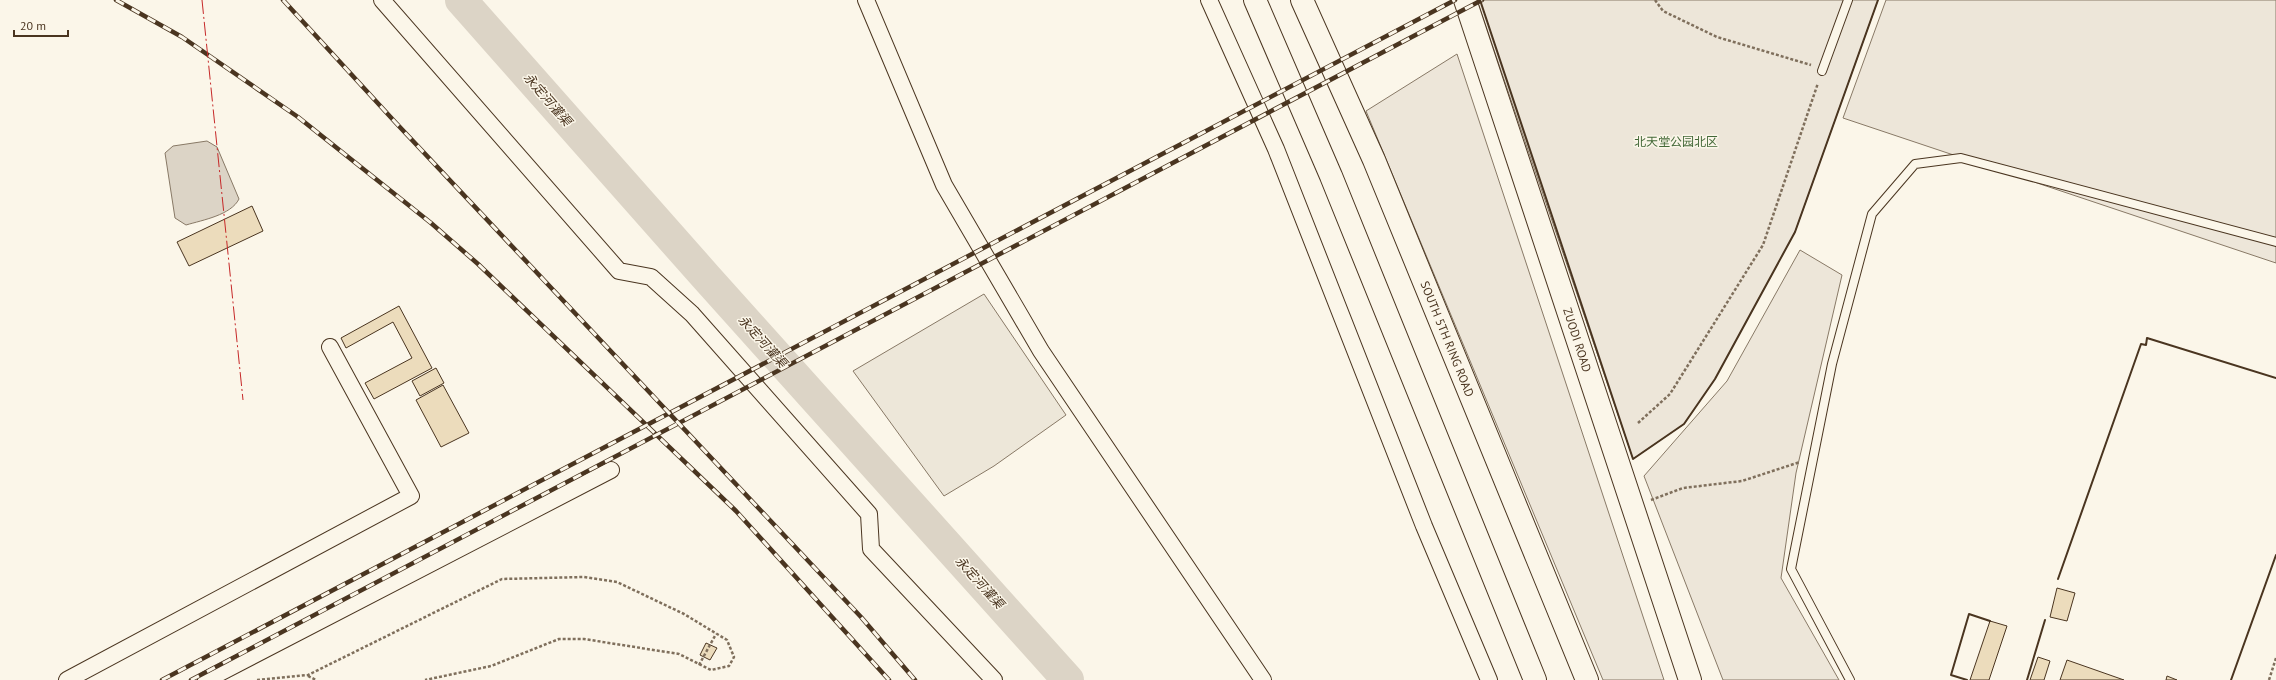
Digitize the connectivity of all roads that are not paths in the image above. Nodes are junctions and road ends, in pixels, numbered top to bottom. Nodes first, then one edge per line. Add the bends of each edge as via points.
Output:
1 (382, 0) edge
2 (866, 0) edge
3 (1209, 0) edge
4 (1255, 0) edge
5 (1302, 0) edge
6 (1465, 0) edge
7 (1848, 0) edge
8 (1822, 71) road end
9 (2276, 242) edge
10 (330, 347) dead end
11 (611, 470) dead end
12 (67, 680) edge
13 (206, 680) edge
14 (994, 680) edge
15 (1263, 680) edge
16 (1489, 680) edge
17 (1535, 680) edge
18 (1587, 680) edge
19 (1690, 680) edge
20 (1850, 680) edge

1 - 14 street via 619,271 651,277 692,314 868,514 871,549
2 - 15 street via 944,185 1033,338
3 - 16 street via 1276,149 1424,526
4 - 17 main road via 1331,176
5 - 18 main road, SOUTH 5TH RING ROAD via 1374,160
6 - 19 main road, ZUODI ROAD
7 - 8 lane
9 - 20 lane via 1961,158 1915,164 1872,214 1832,364 1791,568
10 - 12 street via 411,496
11 - 13 street

